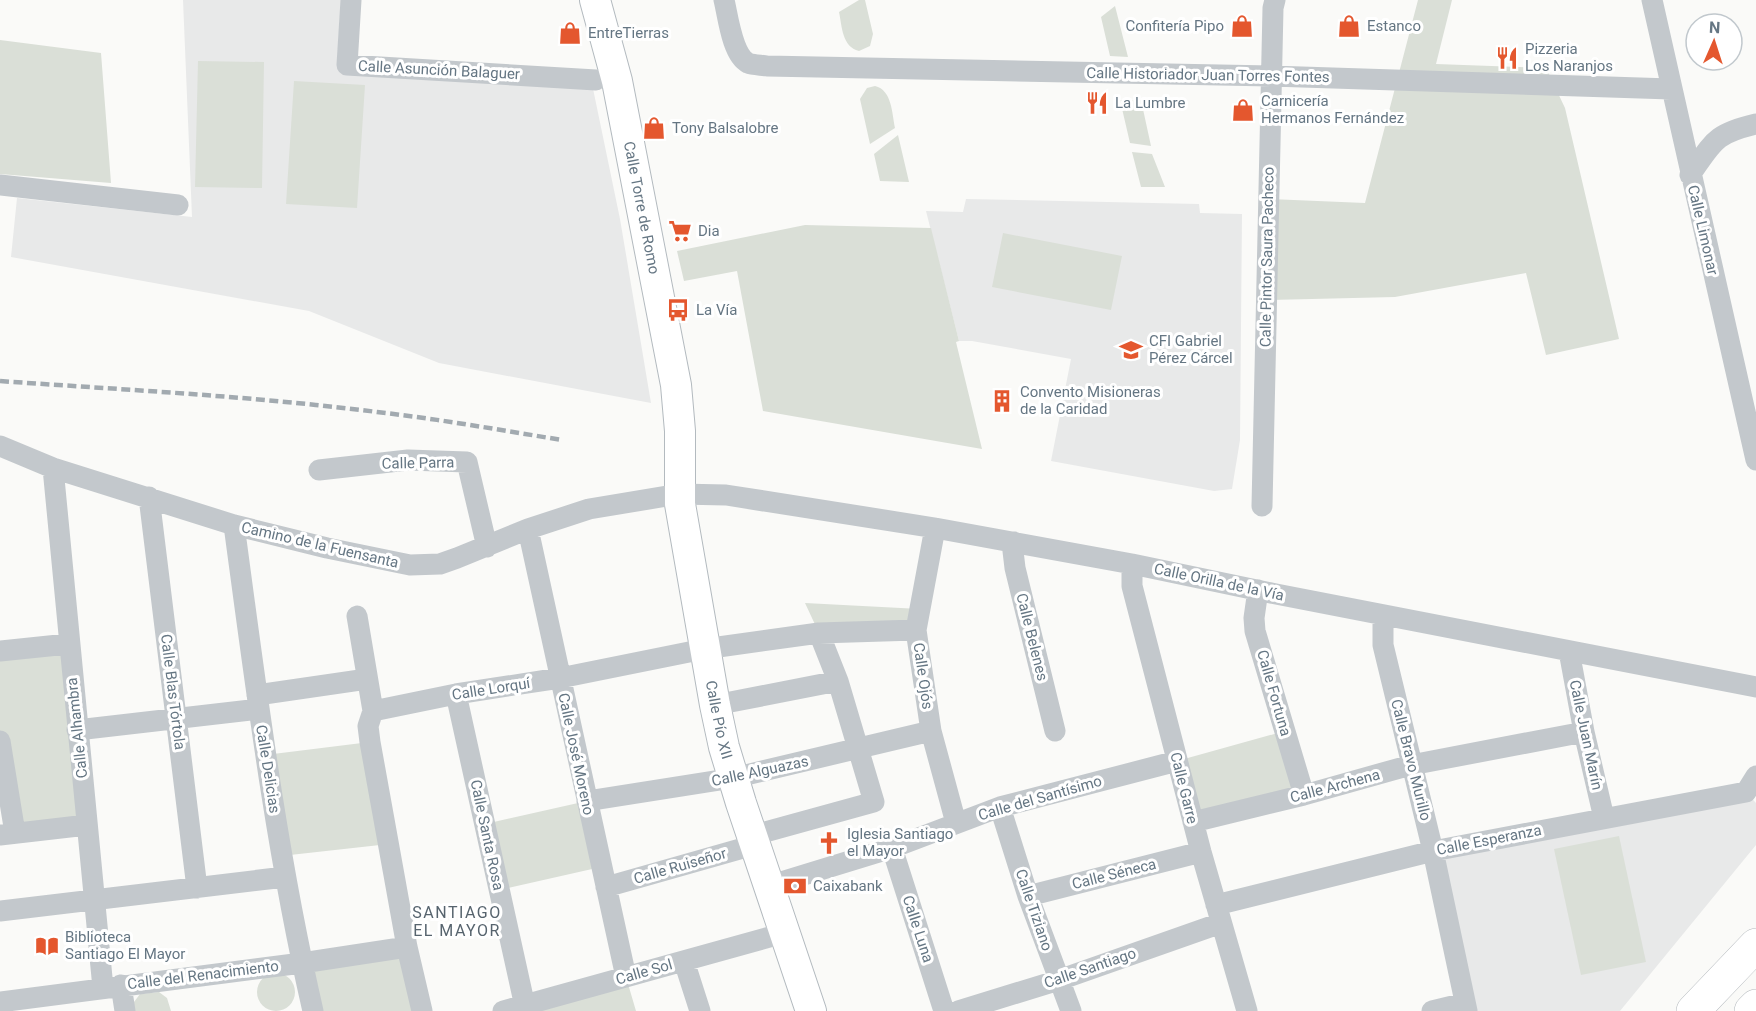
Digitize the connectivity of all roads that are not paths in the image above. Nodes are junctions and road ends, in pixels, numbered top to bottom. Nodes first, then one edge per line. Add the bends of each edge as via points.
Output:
1 (351, 0) edge
2 (595, 0) edge
3 (724, 0) edge
4 (1652, 0) edge
5 (1273, 3) edge
6 (1271, 76) junction
7 (596, 80) dead end
8 (1671, 90) junction
9 (1756, 124) edge
10 (1690, 175) junction
11 (0, 185) edge
12 (178, 205) dead end
13 (679, 417) joint
14 (0, 446) edge
15 (1756, 460) edge
16 (53, 468) junction
17 (319, 470) dead end
18 (679, 494) junction
19 (149, 497) junction
20 (1262, 506) dead end
21 (234, 525) junction
22 (935, 528) junction
23 (528, 529) junction
24 (1014, 542) junction
25 (487, 547) junction
26 (1132, 564) junction
27 (1258, 591) junction
28 (1383, 615) junction
29 (357, 616) dead end
30 (916, 630) junction
31 (819, 633) junction
32 (69, 644) junction
33 (704, 649) junction
34 (0, 651) edge
35 (1569, 651) junction
36 (560, 678) junction
37 (366, 679) junction
38 (838, 681) junction
39 (1756, 687) edge
40 (456, 694) junction
41 (258, 702) junction
42 (715, 705) junction
43 (374, 711) junction
44 (176, 718) junction
45 (77, 730) junction
46 (931, 731) junction
47 (1055, 731) dead end
48 (1584, 732) junction
49 (0, 741) edge
50 (858, 748) junction
51 (1177, 761) junction
52 (1411, 765) junction
53 (1756, 776) edge
54 (733, 778) junction
55 (1304, 795) junction
56 (587, 801) junction
57 (1000, 807) junction
58 (1604, 818) junction
59 (1193, 822) junction
60 (956, 823) junction
61 (87, 825) junction
62 (7, 834) edge
63 (753, 841) junction
64 (892, 848) junction
65 (1433, 851) junction
66 (1201, 852) junction
67 (285, 877) junction
68 (768, 886) junction
69 (606, 887) junction
70 (197, 888) junction
71 (1028, 896) junction
72 (94, 899) junction
73 (0, 911) edge
74 (1218, 914) junction
75 (784, 933) junction
76 (1756, 945) edge
77 (407, 947) junction
78 (684, 961) junction
79 (302, 963) junction
80 (626, 977) junction
81 (1059, 980) junction
82 (112, 986) junction
83 (0, 1002) edge
84 (1756, 1006) edge
85 (1466, 1007) edge
86 (526, 1008) edge
87 (125, 1011) edge
88 (313, 1011) edge
89 (422, 1011) edge
90 (503, 1011) edge
91 (700, 1011) edge
92 (811, 1011) edge
93 (944, 1011) edge
94 (958, 1011) edge
95 (1071, 1011) edge
96 (1247, 1011) edge
97 (1432, 1011) edge
98 (1693, 1011) edge
99 (1751, 1011) edge

1 - 7 street, Calle Asunción Balaguer via 347,65
2 - 13 main road, Calle Torre de Romo via 626,124
3 - 6 street, Calle Historiador Juan Torres Fontes via 740,57 767,66
4 - 8 street, Calle Limonar
5 - 6 street, Calle Pintor Saura Pacheco
6 - 8 street, Calle Historiador Juan Torres Fontes
6 - 20 street, Calle Pintor Saura Pacheco
8 - 10 street, Calle Limonar
9 - 10 street via 1730,130 1715,140
10 - 15 street, Calle Limonar
11 - 12 street
13 - 18 main road, Calle Pío XII
14 - 16 street, Camino de la Fuensanta
16 - 19 street, Camino de la Fuensanta
16 - 32 street, Calle Alhambra
17 - 25 street, Calle Parra via 408,460 467,462
18 - 22 street, Calle Orilla de la Vía via 726,495
18 - 23 street, Camino de la Fuensanta via 589,509
18 - 33 main road, Calle Pío XII
19 - 21 street, Camino de la Fuensanta
19 - 44 street, Calle Blas Tórtola
21 - 25 street, Camino de la Fuensanta via 410,565 440,564
21 - 41 street, Calle Delicias
22 - 24 street, Calle Orilla de la Vía
22 - 30 street, Calle Ojós
23 - 25 street, Camino de la Fuensanta
23 - 36 street, Calle José Moreno
24 - 26 street, Calle Orilla de la Vía
24 - 47 street, Calle Belenes via 1015,568
26 - 27 street, Calle Orilla de la Vía
26 - 51 street, Calle Garre via 1132,586
27 - 28 street, Calle Orilla de la Vía
27 - 55 street, Calle Fortuna via 1254,623
28 - 35 street, Calle Orilla de la Vía
28 - 52 street, Calle Bravo Murillo via 1383,645
29 - 37 street
30 - 31 street, Calle Lorquí
30 - 46 street, Calle Ojós
31 - 33 street, Calle Lorquí
31 - 38 street
32 - 34 street
32 - 45 street, Calle Alhambra
33 - 36 street, Calle Lorquí
33 - 42 main road, Calle Pío XII
35 - 39 street, Calle Orilla de la Vía
35 - 48 street, Calle Juan Marín
36 - 40 street, Calle Lorquí
36 - 56 street, Calle José Moreno
37 - 41 street
37 - 43 street
38 - 42 street
38 - 50 street
40 - 43 street, Calle Lorquí
40 - 86 street, Calle Santa Rosa
41 - 44 street
41 - 67 street, Calle Delicias
42 - 54 main road, Calle Pío XII
43 - 77 street via 368,726
44 - 45 street
44 - 70 street, Calle Blas Tórtola
45 - 61 street, Calle Alhambra
46 - 50 street, Calle Alguazas
46 - 60 street, Calle Ojós
48 - 52 street, Calle Archena
48 - 58 street, Calle Juan Marín
49 - 62 street
50 - 54 street, Calle Alguazas
50 - 63 street, Calle Ruiseñor via 874,802
51 - 57 street, Calle del Santísimo
51 - 59 street, Calle Garre
52 - 55 street, Calle Archena
52 - 65 street, Calle Bravo Murillo
53 - 58 street, Calle Esperanza via 1746,792
54 - 56 street, Calle Alguazas
54 - 63 main road, Calle Pío XII
55 - 59 street, Calle Archena
56 - 69 street, Calle José Moreno
57 - 60 street, Calle del Santísimo
57 - 71 street, Calle Tiziano
58 - 65 street, Calle Esperanza
59 - 66 street, Calle Garre
60 - 64 street, Calle del Santísimo
61 - 62 street
61 - 72 street, Calle Alhambra
63 - 68 main road, Calle Pío XII
63 - 69 street, Calle Ruiseñor
64 - 68 street, Calle del Santísimo
64 - 93 street, Calle Luna
65 - 74 street, Calle Esperanza
65 - 85 street, Calle Bravo Murillo
66 - 71 street, Calle Séneca
66 - 74 street, Calle Garre
67 - 70 street
67 - 79 street, Calle Delicias
68 - 75 main road, Calle Pío XII
69 - 80 street, Calle José Moreno
70 - 72 street
71 - 81 street, Calle Tiziano
72 - 73 street
72 - 82 street, Calle Alhambra
74 - 81 street, Calle Santiago
74 - 96 street, Calle Garre
75 - 78 street, Calle Sol
75 - 92 main road, Calle Pío XII
76 - 98 main road
77 - 79 street, Calle del Renacimiento
77 - 89 street
78 - 80 street, Calle Sol
78 - 91 street
79 - 82 street, Calle del Renacimiento
79 - 88 street, Calle Delicias
80 - 86 street, Calle Sol
81 - 94 street, Calle Santiago
81 - 95 street, Calle Tiziano
82 - 83 street, Calle del Renacimiento
82 - 87 street, Calle Alhambra
84 - 99 main road
85 - 97 street
86 - 90 street, Calle Sol

